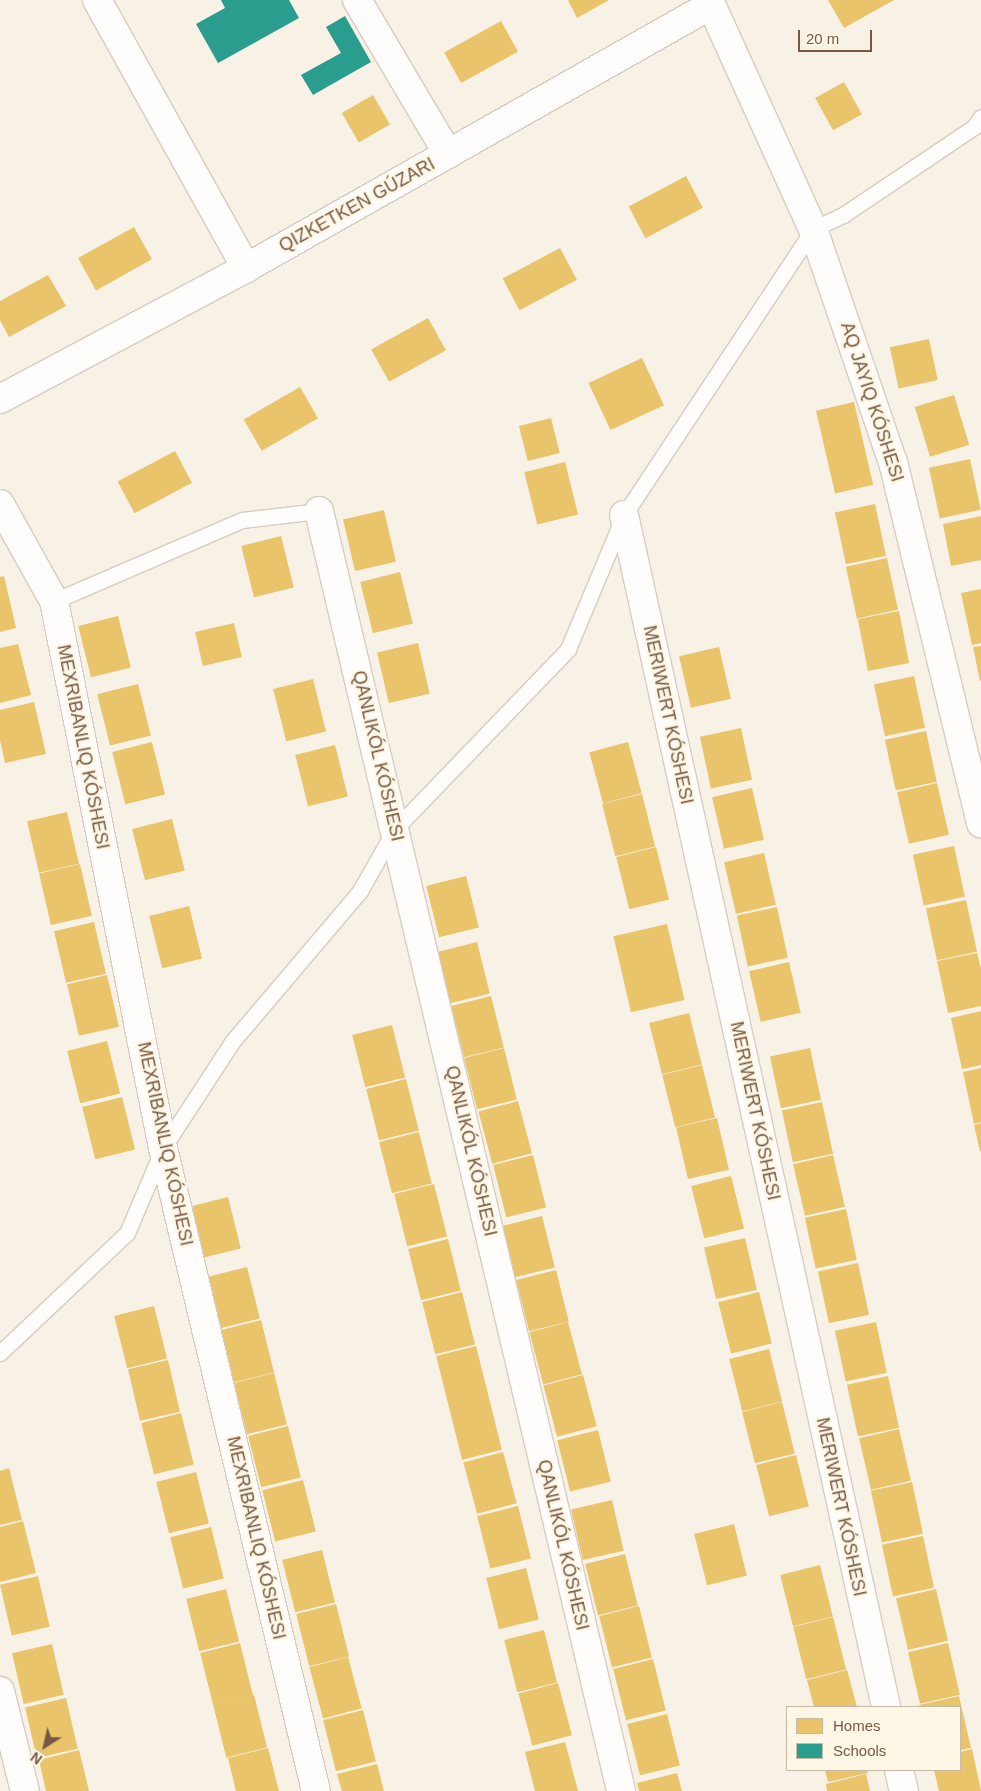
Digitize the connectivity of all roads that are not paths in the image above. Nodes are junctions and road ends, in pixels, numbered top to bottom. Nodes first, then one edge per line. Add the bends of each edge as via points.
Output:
1 (98, 0) edge
2 (356, 0) edge
3 (710, 2) edge
4 (981, 117) edge
5 (448, 154) junction
6 (813, 229) junction
7 (246, 268) junction
8 (0, 399) edge
9 (0, 504) edge
10 (319, 511) joint
11 (624, 515) junction
12 (54, 601) junction
13 (981, 823) edge
14 (395, 829) junction
15 (164, 1148) junction
16 (0, 1353) edge
17 (0, 1691) edge
18 (886, 1706) edge
19 (899, 1771) edge
20 (25, 1791) edge
21 (316, 1791) edge
22 (621, 1791) edge
23 (904, 1791) edge

1 - 7 street
2 - 5 street
3 - 5 street
3 - 6 street
4 - 6 lane via 974,127 843,215
5 - 7 street
6 - 11 lane
6 - 13 street via 893,462
7 - 8 street
9 - 12 street
10 - 12 lane via 242,520
10 - 14 street
11 - 14 lane via 568,650
11 - 18 street, MERIWERT KÓSHESI
12 - 15 street
14 - 15 lane via 360,891 232,1042
14 - 22 street
15 - 16 lane via 127,1233
15 - 21 street
17 - 20 street
19 - 23 street

